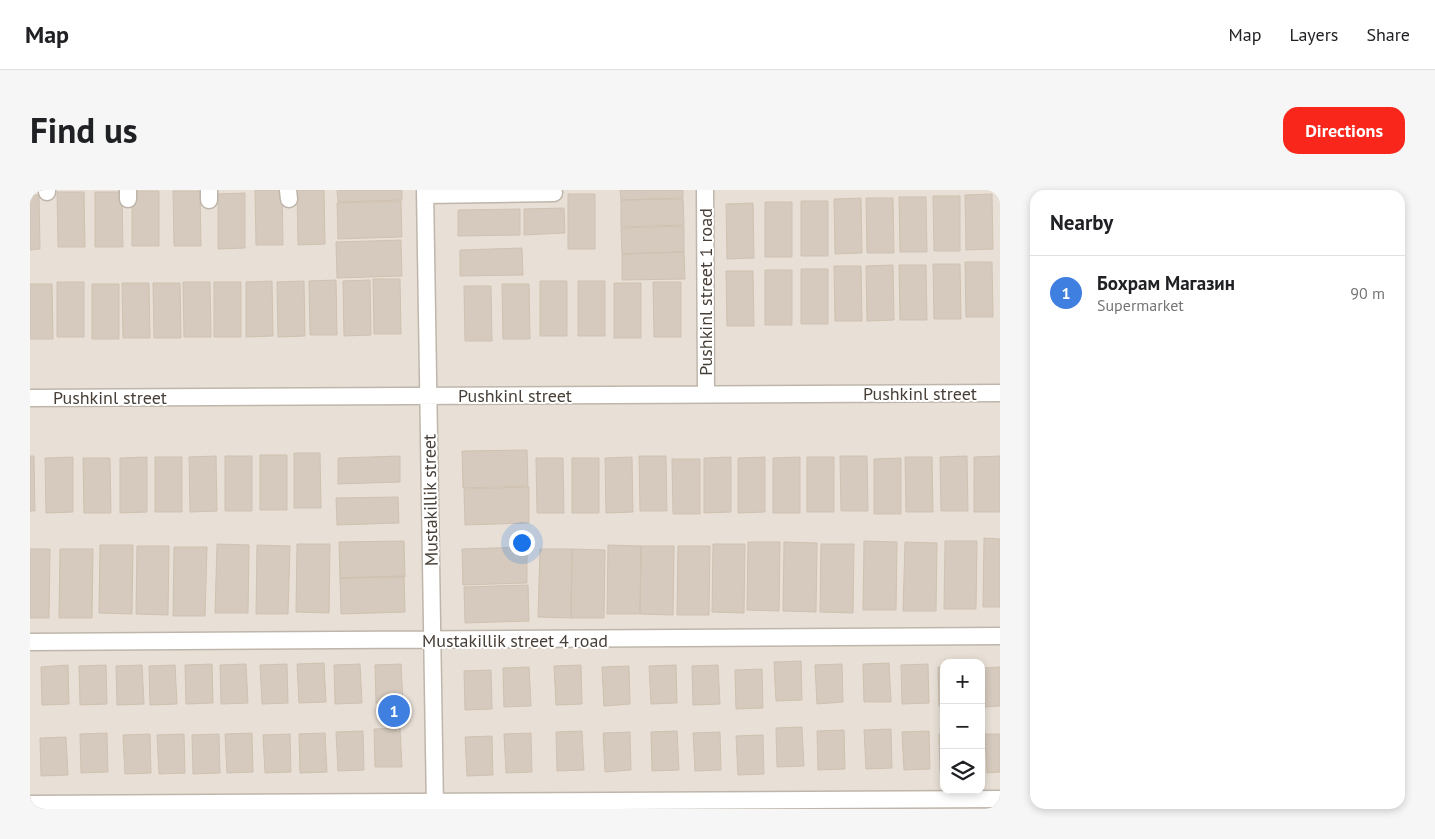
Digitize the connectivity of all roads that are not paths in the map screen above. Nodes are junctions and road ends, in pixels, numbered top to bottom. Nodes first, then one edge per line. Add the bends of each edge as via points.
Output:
1 (705, 190) edge
2 (425, 192) edge
3 (554, 194) dead end
4 (1000, 393) edge
5 (706, 394) junction
6 (428, 396) junction
7 (30, 398) edge
8 (1000, 636) edge
9 (432, 640) junction
10 (30, 642) edge
11 (1000, 799) edge
12 (30, 804) edge
13 (948, 804) edge
14 (435, 805) edge
15 (602, 805) edge
16 (780, 805) edge

1 - 5 street, Pushkinl street 1 road
2 - 3 street
2 - 6 street, Mustakillik street
4 - 5 street, Pushkinl street
5 - 6 street, Pushkinl street
6 - 7 street, Pushkinl street
6 - 9 street, Mustakillik street
8 - 9 street, Mustakillik street 4 road
9 - 10 street, Mustakillik street 4 road
9 - 14 street, Mustakillik street
11 - 13 street
12 - 14 street
13 - 16 street
14 - 15 street
15 - 16 street

